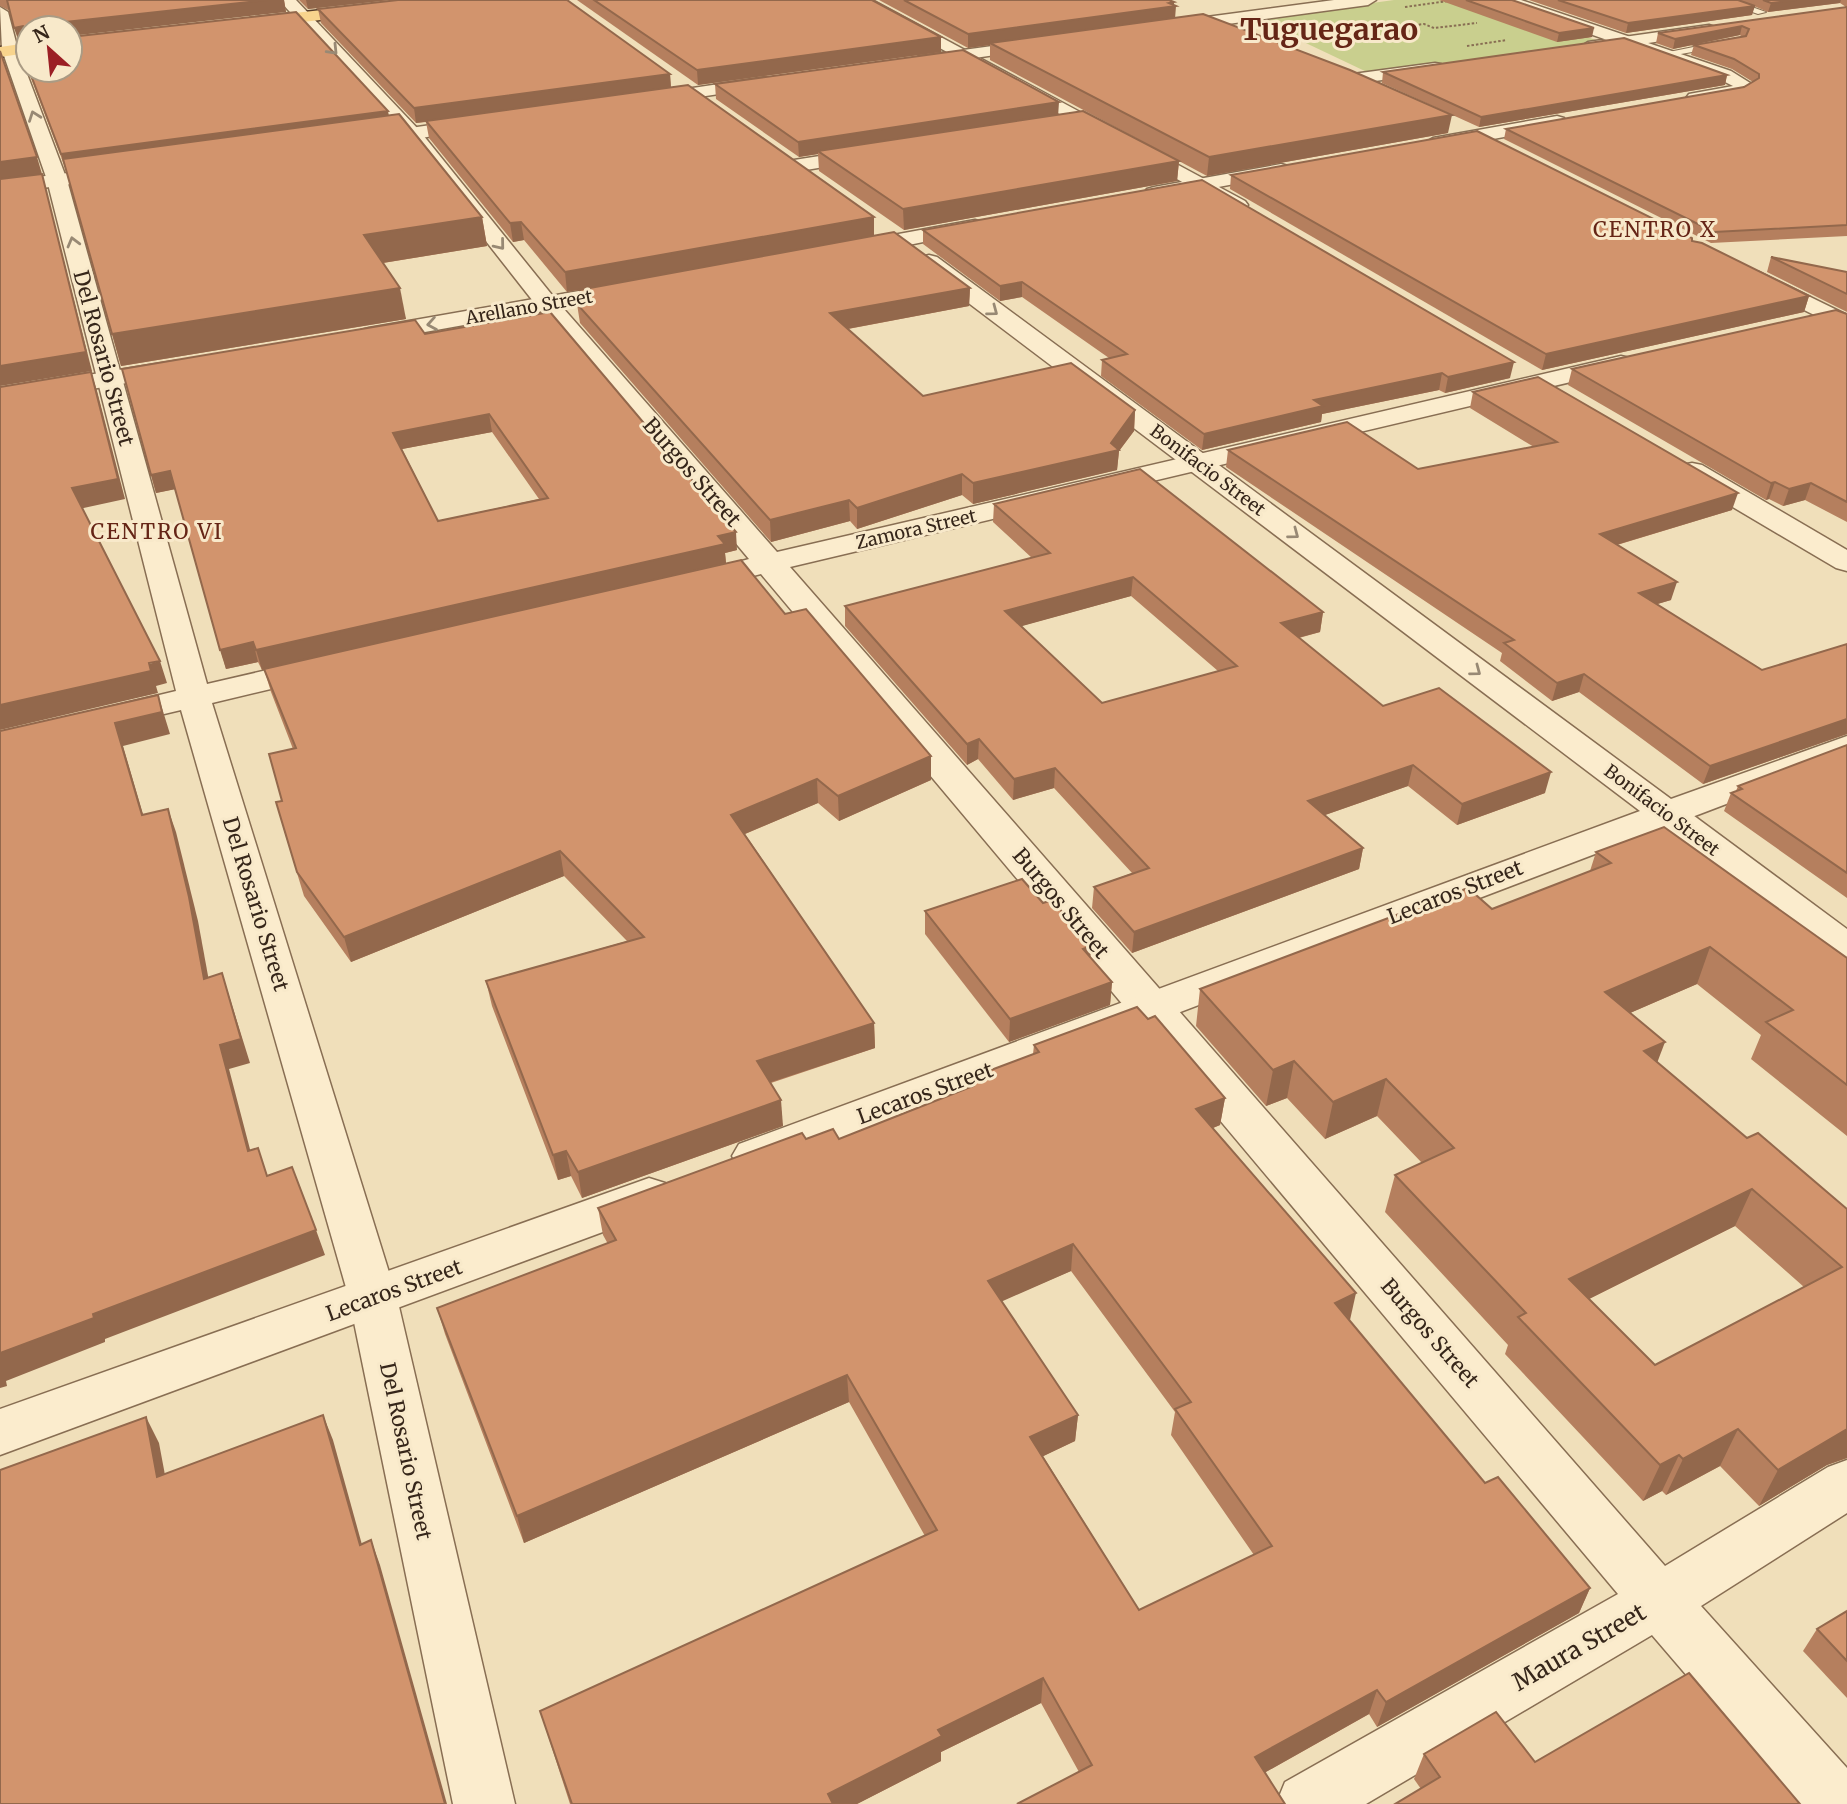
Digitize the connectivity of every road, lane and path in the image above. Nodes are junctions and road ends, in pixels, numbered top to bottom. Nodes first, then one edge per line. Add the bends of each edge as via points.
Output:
1 (287, 0) edge
2 (453, 0) edge
3 (860, 0) edge
4 (1368, 0) edge
5 (1506, 0) edge
6 (1723, 0) edge
7 (1192, 5) dead end
8 (0, 12) edge
9 (1767, 16) joint
10 (301, 17) junction
11 (1225, 20) junction
12 (1746, 24) edge
13 (233, 25) edge
14 (1720, 28) edge
15 (1156, 29) edge
16 (1434, 32) dead end
17 (1257, 34) edge
18 (1419, 34) dead end
19 (1509, 40) dead end
20 (1060, 42) edge
21 (1628, 42) junction
22 (1729, 43) edge
23 (1457, 47) dead end
24 (1573, 49) edge
25 (13, 50) edge
26 (1664, 54) junction
27 (963, 55) junction
28 (896, 64) edge
29 (1449, 66) edge
30 (672, 77) edge
31 (788, 79) edge
32 (1378, 90) edge
33 (694, 93) junction
34 (1680, 100) edge
35 (627, 103) edge
36 (716, 109) edge
37 (1573, 119) edge
38 (1083, 121) junction
39 (493, 122) edge
40 (1056, 125) edge
41 (1452, 125) edge
42 (412, 134) junction
43 (1477, 136) junction
44 (344, 143) edge
45 (1408, 148) edge
46 (890, 151) edge
47 (1514, 155) edge
48 (1298, 167) edge
49 (139, 169) edge
50 (57, 180) junction
51 (815, 181) edge
52 (1202, 184) junction
53 (0, 188) edge
54 (1133, 197) edge
55 (1262, 219) edge
56 (996, 222) edge
57 (889, 233) junction
58 (832, 253) edge
59 (1746, 273) edge
60 (656, 285) edge
61 (548, 304) junction
62 (1839, 320) edge
63 (1791, 325) edge
64 (342, 340) edge
65 (1646, 358) edge
66 (191, 365) edge
67 (1528, 374) junction
68 (109, 379) junction
69 (0, 397) edge
70 (1575, 402) edge
71 (1670, 458) edge
72 (1199, 464) junction
73 (1847, 562) edge
74 (771, 563) junction
75 (717, 575) edge
76 (342, 663) edge
77 (194, 697) junction
78 (78, 725) edge
79 (1847, 746) edge
80 (1665, 812) junction
81 (1847, 949) edge
82 (1151, 1009) junction
83 (373, 1298) junction
84 (0, 1432) edge
85 (1847, 1484) edge
86 (1659, 1601) junction
87 (484, 1804) edge
88 (1307, 1804) edge
89 (1838, 1804) edge

1 - 10 street, Burgos Street
2 - 10 main road
3 - 27 street
4 - 11 street
5 - 21 street
6 - 9 lane
7 - 11 street
8 - 25 street, Del Rosario Street
9 - 12 street
10 - 13 main road
10 -> 42 street, Burgos Street
11 - 15 street
11 - 17 street
14 - 21 street
16 - 18 path via 1443,31 1424,24 1400,27
19 - 23 path
20 - 27 street
21 - 24 street
21 - 26 street
22 - 26 lane
50 -> 25 street, Del Rosario Street
26 - 34 street via 1744,83 1745,88
27 - 28 street
27 - 38 street
29 - 32 street via 1347,76
30 - 33 street
31 - 33 street
33 - 35 street
33 - 36 street
37 - 43 street
38 - 40 street
38 - 52 street
39 - 42 street
41 - 43 street
42 - 44 street
42 -> 61 street, Burgos Street
43 - 45 street
43 - 47 street
46 - 51 street via 788,162
48 - 52 street
49 - 50 street
50 - 53 street
68 -> 50 street, Del Rosario Street
52 - 54 street
52 - 55 street
56 - 57 street
57 - 58 street
57 -> 72 street, Bonifacio Street
59 - 62 street
60 - 61 street, Arellano Street
61 -> 64 street, Arellano Street
61 - 74 street, Burgos Street
62 - 63 street
65 - 67 street, Zamora Street
66 - 68 street
67 - 70 street
67 - 72 street, Zamora Street
68 - 69 street
68 - 77 street, Del Rosario Street
71 - 73 street
72 - 74 street, Zamora Street
72 -> 80 street, Bonifacio Street
74 - 75 street, Zamora Street
74 - 82 street, Burgos Street
76 - 77 street
77 - 78 street
77 - 83 street, Del Rosario Street
79 - 80 street, Lecaros Street
80 - 81 street, Bonifacio Street
80 - 82 street, Lecaros Street
82 - 83 street, Lecaros Street
82 - 86 street, Burgos Street
83 - 84 street, Lecaros Street
83 - 87 street, Del Rosario Street
85 - 86 street, Maura Street
86 - 88 street, Maura Street
86 - 89 street, Burgos Street

